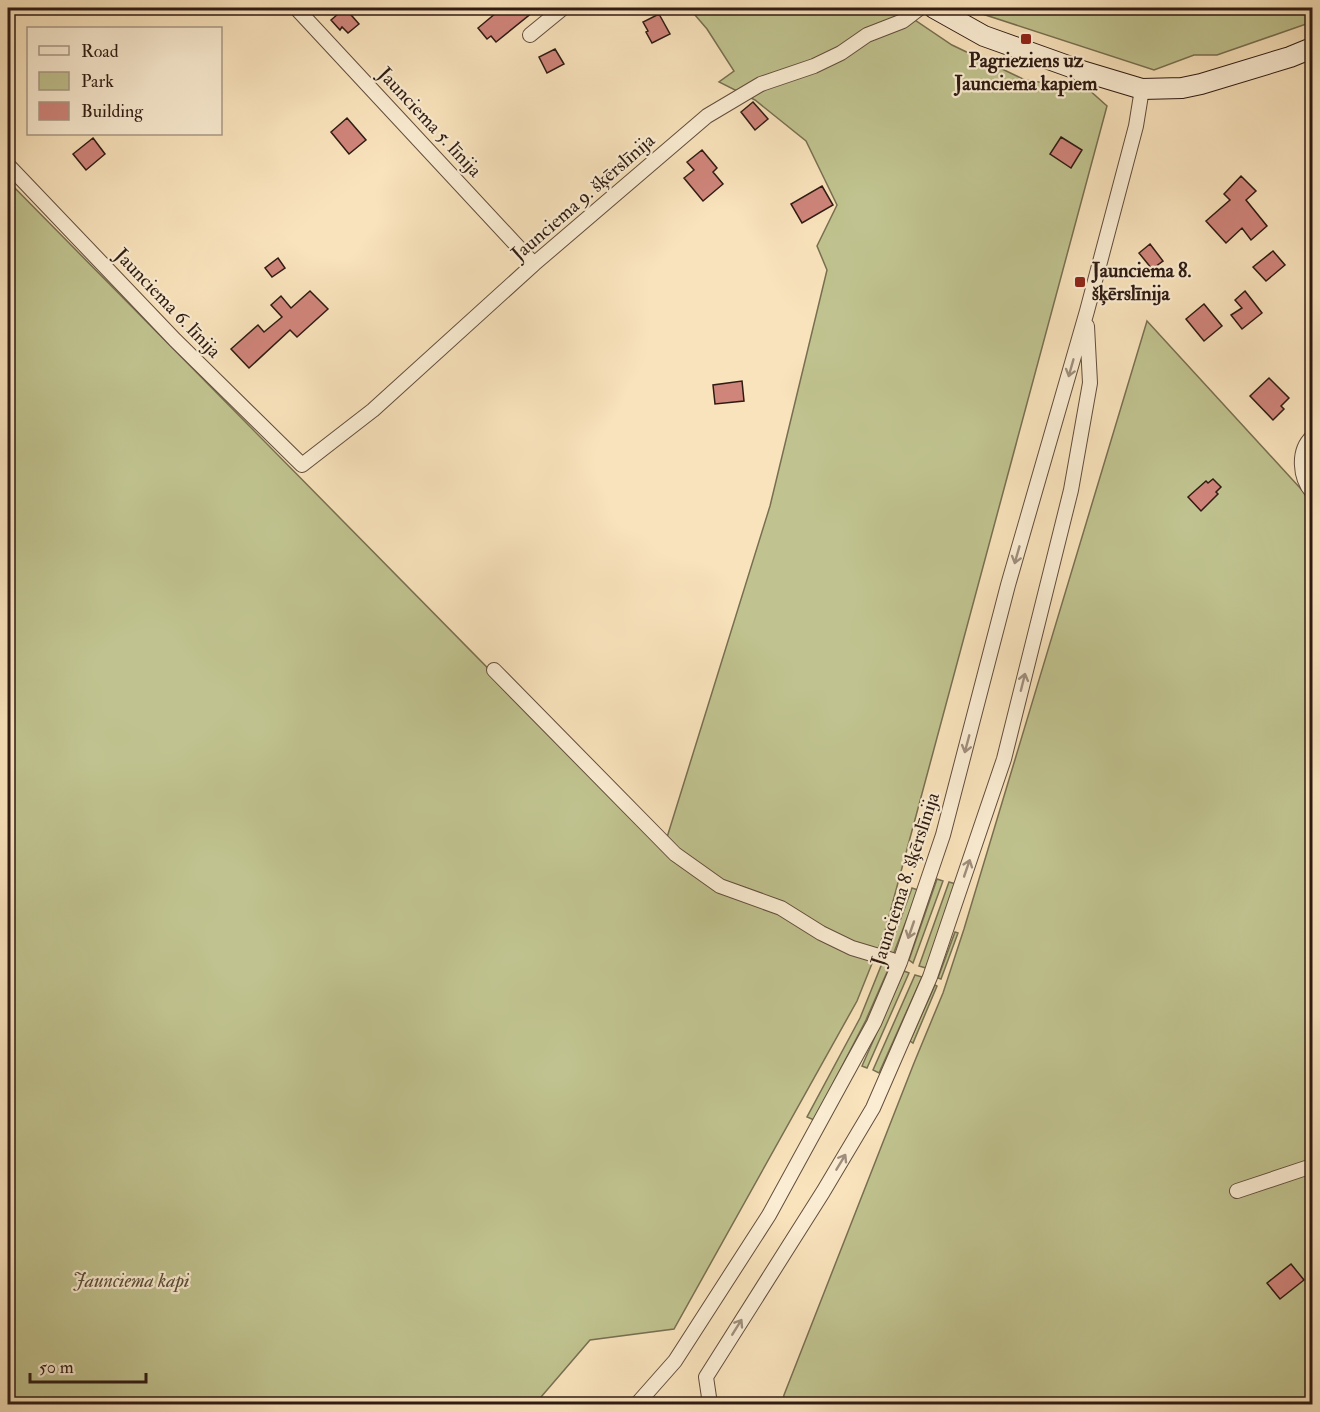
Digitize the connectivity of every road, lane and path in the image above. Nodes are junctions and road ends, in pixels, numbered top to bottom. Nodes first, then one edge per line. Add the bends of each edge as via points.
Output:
1 (563, 8) edge
2 (920, 8) edge
3 (934, 8) edge
4 (304, 10) edge
5 (530, 35) dead end
6 (1312, 48) edge
7 (1142, 89) junction
8 (8, 165) edge
9 (534, 264) junction
10 (1087, 312) junction
11 (1312, 437) edge
12 (302, 465) joint
13 (1312, 492) edge
14 (494, 670) dead end
15 (892, 960) dead end
16 (1312, 1166) edge
17 (1237, 1191) dead end
18 (637, 1404) edge
19 (710, 1404) edge

1 - 5 street
2 - 9 street, Jaunciema 9. šķērslīnija via 841,53 761,84 707,116
3 - 7 main road via 984,36
4 - 9 street, Jaunciema 5. līnija
6 - 7 main road via 1201,84
7 - 10 street, Jaunciema 8. šķērslīnija via 1136,126
8 - 12 street, Jaunciema 6. līnija via 175,340
9 - 12 street, Jaunciema 9. šķērslīnija via 374,410
10 -> 18 street, Jaunciema 8. šķērslīnija via 1008,585 943,835 900,962 874,1023 769,1215 675,1361
19 -> 10 street, Jaunciema 8. šķērslīnija via 706,1377 873,1108 930,977 1004,759 1071,490 1090,383
11 - 13 street via 1306,443 1302,463 1305,484
14 - 15 street via 675,854 720,886 781,908 852,948
16 - 17 street

